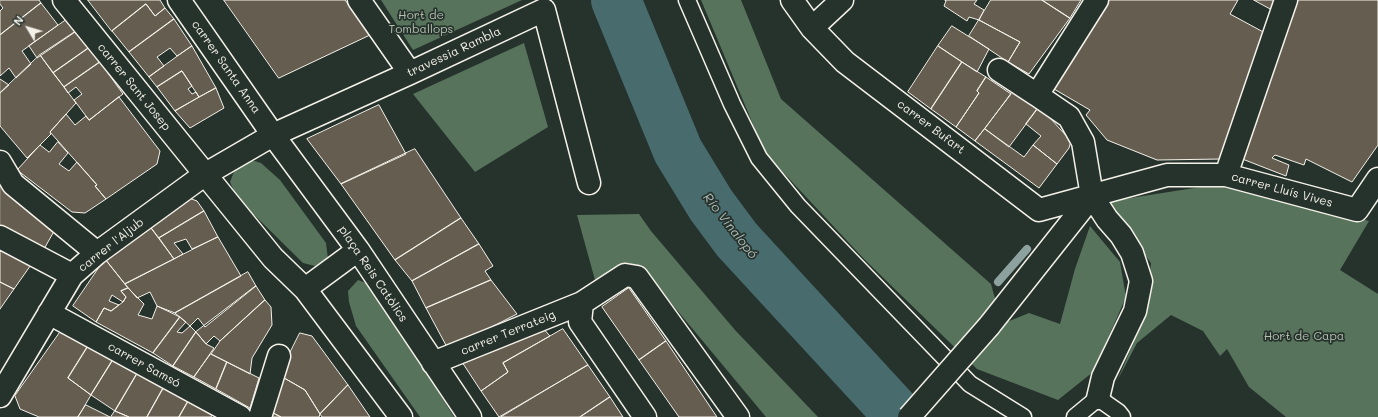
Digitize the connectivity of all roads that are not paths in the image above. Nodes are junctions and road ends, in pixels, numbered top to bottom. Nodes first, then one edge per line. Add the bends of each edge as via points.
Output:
1 (64, 0) edge
2 (179, 0) edge
3 (359, 0) edge
4 (687, 0) edge
5 (792, 0) edge
6 (842, 0) edge
7 (1096, 0) edge
8 (1286, 0) edge
9 (812, 28) junction
10 (999, 70) dead end
11 (410, 73) junction
12 (1037, 95) junction
13 (273, 135) junction
14 (0, 162) edge
15 (204, 174) junction
16 (1226, 175) junction
17 (1378, 179) edge
18 (589, 183) dead end
19 (1092, 196) junction
20 (0, 237) edge
21 (358, 250) junction
22 (97, 253) junction
23 (72, 275) junction
24 (305, 288) junction
25 (582, 303) junction
26 (49, 313) junction
27 (279, 356) dead end
28 (433, 363) junction
29 (0, 396) edge
30 (1098, 398) junction
31 (240, 417) edge
32 (260, 417) edge
33 (401, 417) edge
34 (470, 417) edge
35 (645, 417) edge
36 (738, 417) edge
37 (909, 417) edge
38 (1023, 417) edge
39 (1075, 417) edge
40 (1122, 417) edge

1 - 15 street, carrer Sant Josep
2 - 13 street, carrer Santa Anna
3 - 11 street
4 - 38 lane via 732,104 760,158 793,200 970,384
5 - 9 street, carrer Bufart
6 - 9 street
7 - 12 street
8 - 16 street
9 - 19 street, carrer Bufart via 845,62 1039,210
10 - 12 street
11 - 13 street, travessia Rambla
11 - 18 street, travessia Rambla via 544,10
12 - 19 street via 1069,117 1083,142
13 - 15 street, travessia Rambla
13 - 21 street, plaça Reis Catòlics
14 - 22 street via 13,184
15 - 22 street, carrer l'Aljub
15 - 24 street via 273,258
16 - 17 street, carrer Lluís Vives via 1357,210
16 - 19 street, carrer Lluís Vives via 1167,175
19 - 30 street via 1132,253 1140,281 1135,311 1103,377
19 - 37 street, bridge via 989,326
20 - 23 street
21 - 24 street
21 - 28 street, plaça Reis Catòlics
22 - 23 street, carrer l'Aljub
23 - 26 street, carrer l'Aljub
24 - 33 street
25 - 28 street, carrer Terrateig
25 - 35 street via 580,322
25 - 36 street, carrer Terrateig via 625,275 637,276
26 - 29 street, carrer l'Aljub
26 - 31 street, carrer Samsó
27 - 32 street
28 - 34 street, plaça Reis Catòlics
30 - 39 lane
30 - 40 lane

